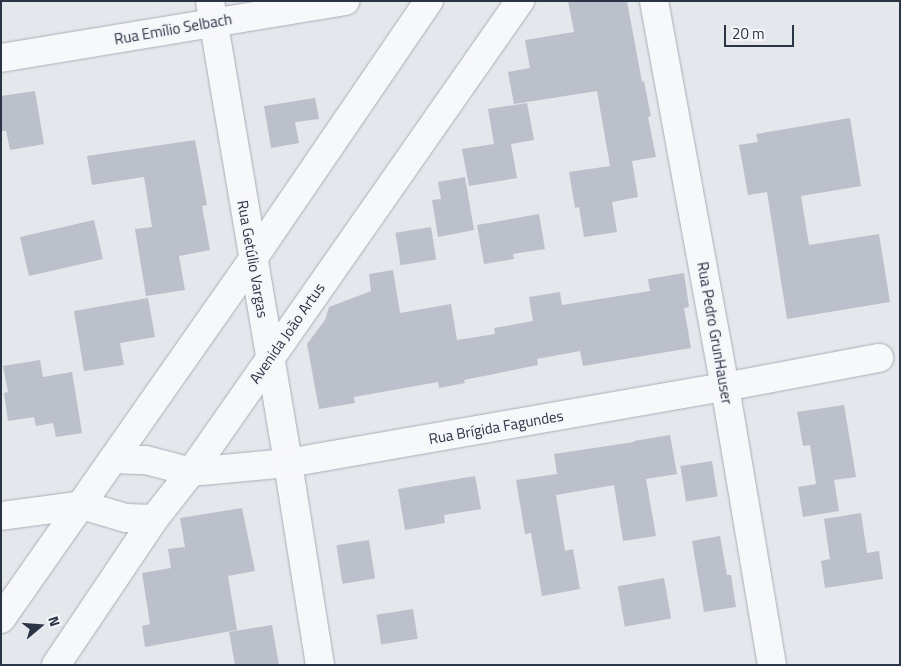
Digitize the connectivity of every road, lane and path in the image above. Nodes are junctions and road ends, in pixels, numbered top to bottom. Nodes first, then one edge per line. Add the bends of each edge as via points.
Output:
1 (345, 1) edge
2 (429, 1) edge
3 (520, 1) edge
4 (654, 1) edge
5 (212, 11) edge
6 (1, 58) edge
7 (252, 260) junction
8 (270, 356) junction
9 (879, 358) dead end
10 (725, 387) junction
11 (113, 459) junction
12 (288, 462) junction
13 (191, 472) junction
14 (82, 505) junction
15 (1, 516) edge
16 (154, 518) junction
17 (1, 619) edge
18 (56, 665) edge
19 (320, 665) edge
20 (772, 665) edge

1 - 5 street, Rua Emílio Selbach
2 - 7 street
3 - 8 street, Avenida João Artus
4 - 10 street, Rua Pedro GrunHauser
5 - 6 street, Rua Emílio Selbach
5 - 7 street, Rua Getúlio Vargas
7 - 8 street, Rua Getúlio Vargas
7 - 11 street
8 - 12 street, Rua Getúlio Vargas
8 - 13 street, Avenida João Artus
9 - 10 street, Rua Brígida Fagundes
10 - 12 street, Rua Brígida Fagundes
10 - 20 street, Rua Pedro GrunHauser
11 - 13 street, Rua Brígida Fagundes via 146,460
11 - 14 street
12 - 13 street, Rua Brígida Fagundes
12 - 19 street, Rua Getúlio Vargas
13 - 16 street, Avenida João Artus
14 - 15 street
14 - 16 street via 126,518
14 - 17 street
16 - 18 street, Avenida João Artus

